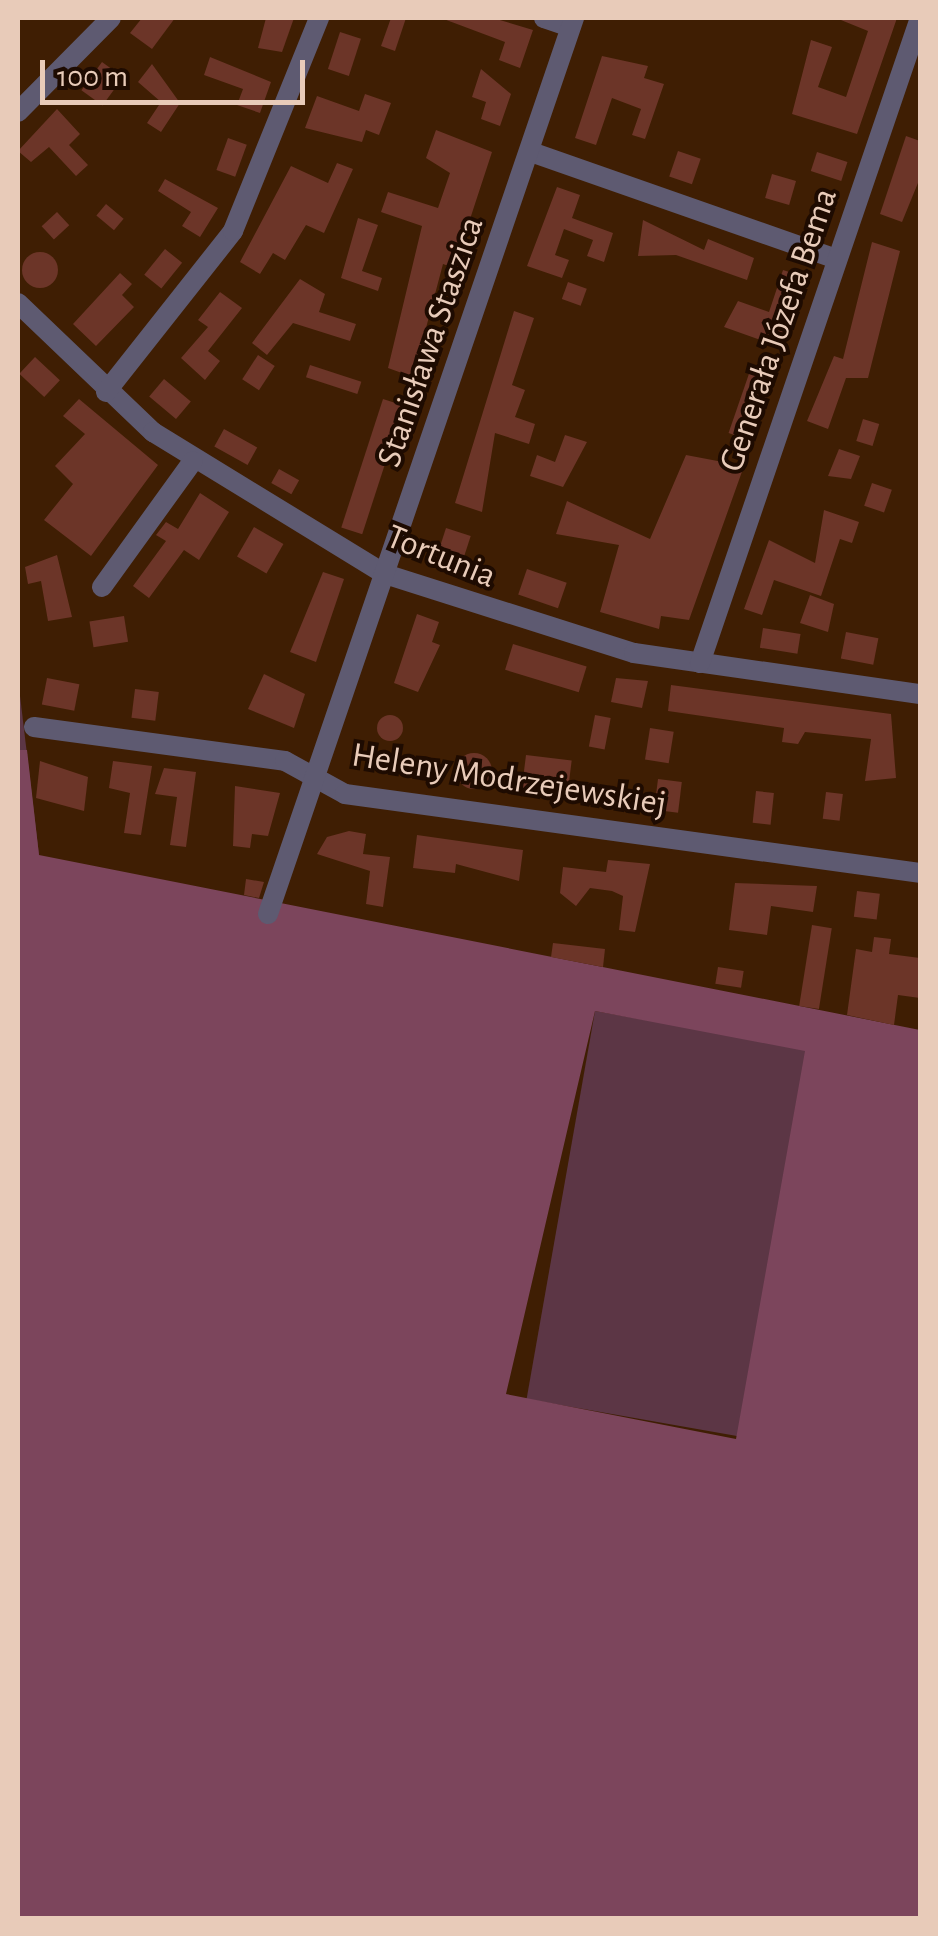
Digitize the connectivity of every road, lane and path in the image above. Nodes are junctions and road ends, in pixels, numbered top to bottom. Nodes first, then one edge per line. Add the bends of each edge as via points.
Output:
1 (111, 18) edge
2 (319, 18) edge
3 (544, 18) edge
4 (920, 18) edge
5 (572, 22) edge
6 (18, 112) edge
7 (531, 152) junction
8 (837, 259) junction
9 (18, 303) edge
10 (106, 392) junction
11 (192, 462) junction
12 (385, 574) junction
13 (102, 587) dead end
14 (700, 664) junction
15 (920, 694) edge
16 (34, 727) dead end
17 (317, 776) junction
18 (920, 873) edge
19 (268, 914) dead end

1 - 6 street
2 - 10 street via 238,220
3 - 5 street
4 - 8 street, Generała Józefa Bema
5 - 7 street, Stanisława Staszica
7 - 8 street
7 - 12 street, Stanisława Staszica
8 - 14 street, Generała Józefa Bema
9 - 10 street, Tortunia
10 - 11 street, Tortunia
11 - 12 street, Tortunia
11 - 13 street
12 - 14 street, Tortunia via 557,634
12 - 17 street, Stanisława Staszica
14 - 15 street, Tortunia
16 - 17 street, Heleny Modrzejewskiej via 285,762
17 - 18 street, Heleny Modrzejewskiej via 345,794
17 - 19 street, Stanisława Staszica

